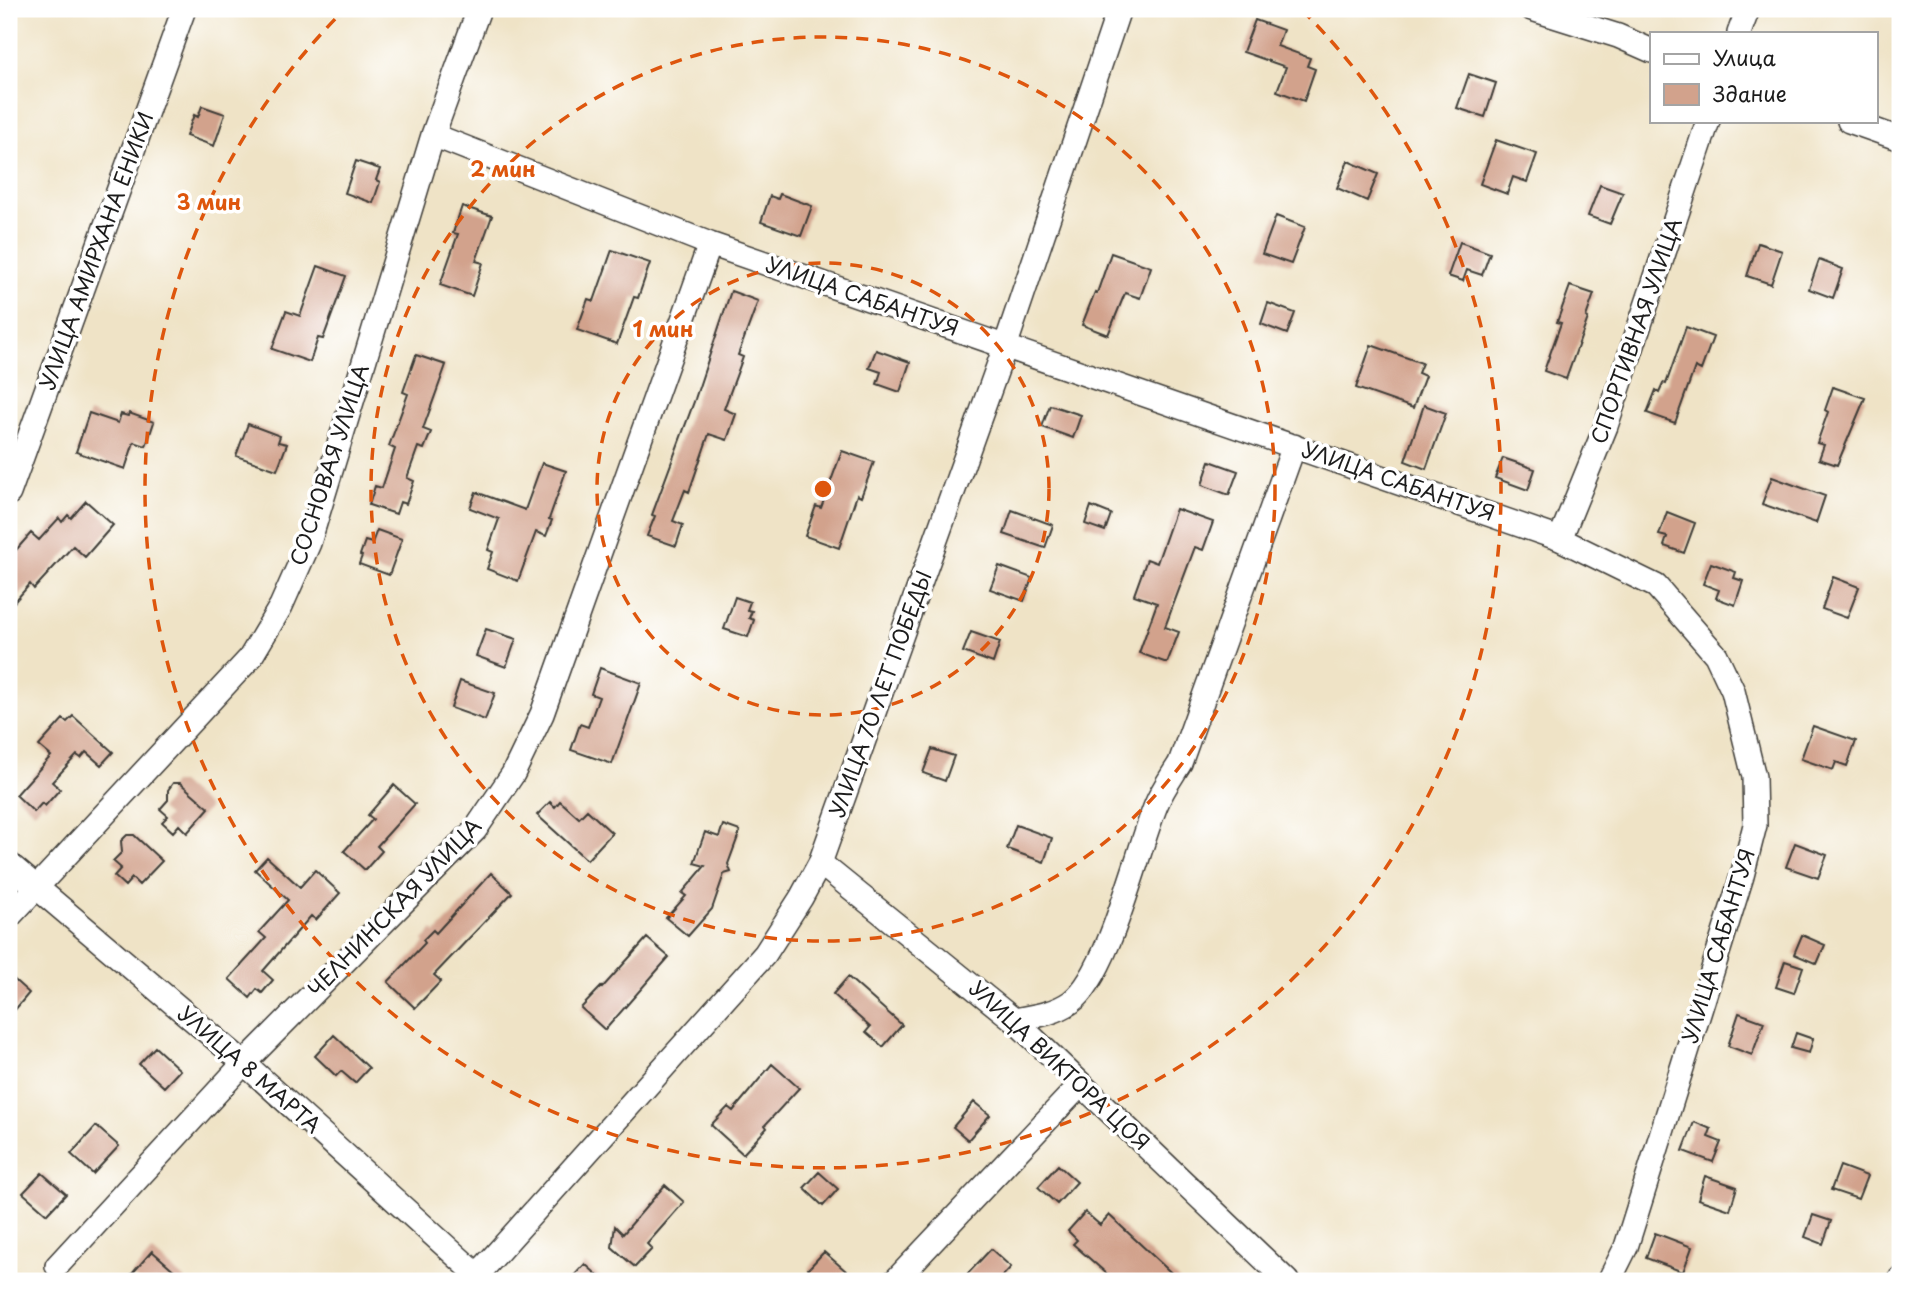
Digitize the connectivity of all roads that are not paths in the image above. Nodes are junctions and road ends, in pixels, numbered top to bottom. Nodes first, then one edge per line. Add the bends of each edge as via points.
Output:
1 (184, 9) edge
2 (479, 9) edge
3 (1119, 9) edge
4 (1532, 9) edge
5 (1748, 9) edge
6 (1739, 32) edge
7 (1650, 50) edge
8 (1708, 122) edge
9 (1852, 122) edge
10 (433, 135) junction
11 (1900, 139) edge
12 (710, 244) junction
13 (1004, 347) junction
14 (1294, 446) junction
15 (9, 493) edge
16 (1560, 539) junction
17 (820, 863) junction
18 (9, 864) edge
19 (36, 888) junction
20 (9, 918) edge
21 (1014, 1020) junction
22 (244, 1063) junction
23 (1081, 1084) junction
24 (57, 1266) dead end
25 (1278, 1278) edge
26 (478, 1279) edge
27 (895, 1281) edge
28 (1609, 1281) edge

1 - 15 street, УЛИЦА АМИРХАНА ЕНИКИ
2 - 10 street, СОСНОВАЯ УЛИЦА
3 - 13 street, УЛИЦА 70 ЛЕТ ПОБЕДЫ
4 - 7 street
5 - 6 street
8 - 16 street, СПОРТИВНАЯ УЛИЦА via 1606,426
9 - 11 street
10 - 12 street, УЛИЦА САБАНТУЯ
10 - 19 street, СОСНОВАЯ УЛИЦА via 309,543 281,606 250,658
12 - 13 street, УЛИЦА САБАНТУЯ
12 - 22 street, ЧЕЛНИНСКАЯ УЛИЦА via 542,715 513,774 475,830
13 - 14 street, УЛИЦА САБАНТУЯ
13 - 17 street, УЛИЦА 70 ЛЕТ ПОБЕДЫ
14 - 16 street, УЛИЦА САБАНТУЯ
14 - 21 street via 1180,762 1157,802 1102,957 1087,985 1071,1002 1048,1014
16 - 28 street, УЛИЦА САБАНТУЯ via 1656,586 1716,655 1733,691 1754,777 1755,825 1742,876 1626,1247
17 - 21 street, УЛИЦА ВИКТОРА ЦОЯ
17 - 26 street, УЛИЦА 70 ЛЕТ ПОБЕДЫ via 765,954
18 - 19 street, УЛИЦА 8 МАРТА
19 - 20 street, СОСНОВАЯ УЛИЦА
19 - 22 street, УЛИЦА 8 МАРТА
21 - 23 street, УЛИЦА ВИКТОРА ЦОЯ
22 - 24 street, ЧЕЛНИНСКАЯ УЛИЦА
22 - 26 street, УЛИЦА 8 МАРТА
23 - 25 street, УЛИЦА ВИКТОРА ЦОЯ
23 - 27 street

